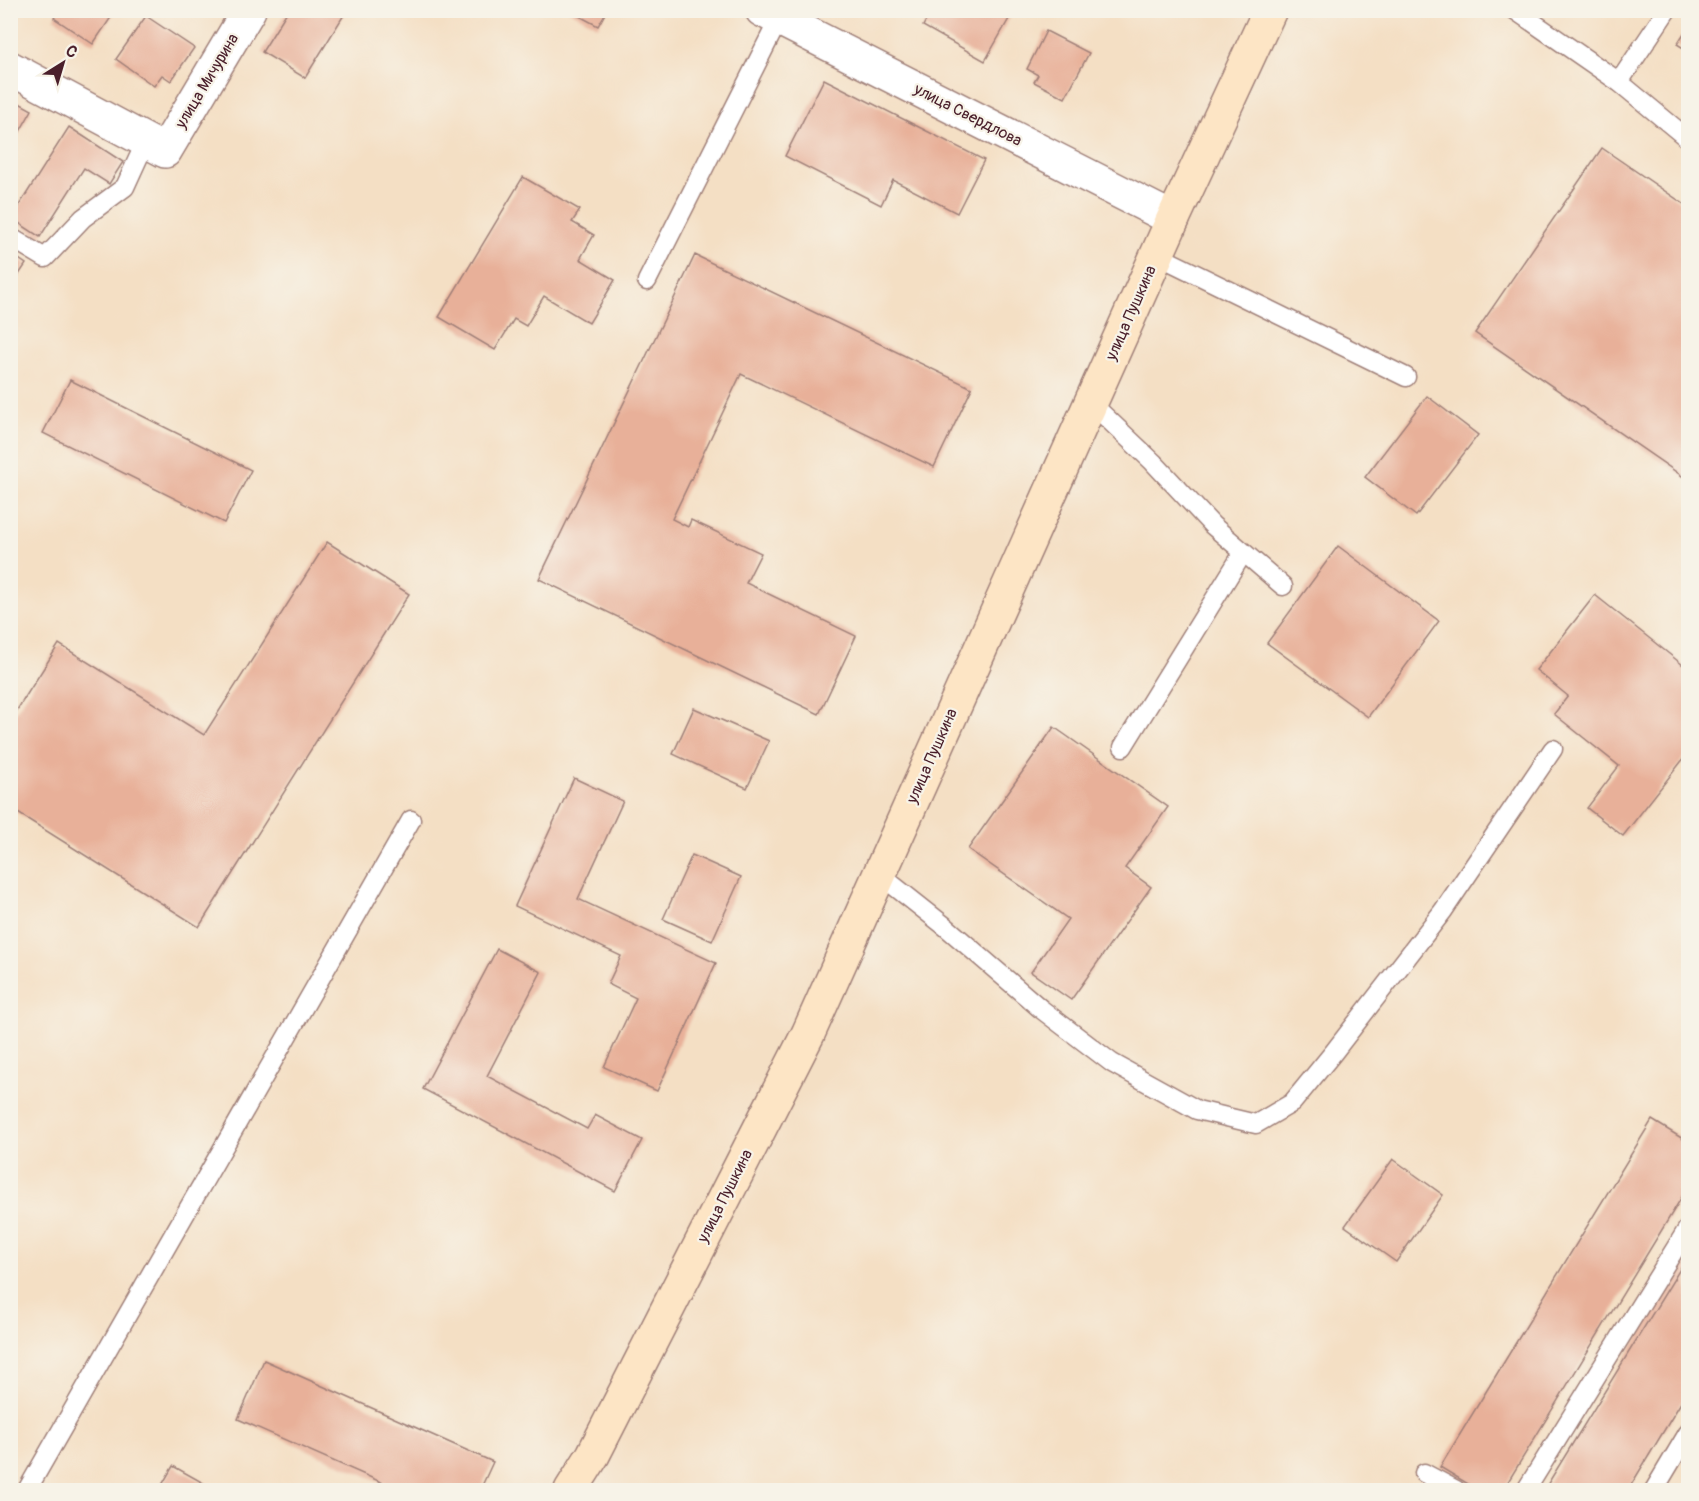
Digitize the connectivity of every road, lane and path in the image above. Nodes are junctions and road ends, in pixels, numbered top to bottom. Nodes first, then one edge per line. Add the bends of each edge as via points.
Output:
1 (249, 10) edge
2 (1270, 10) edge
3 (1515, 10) edge
4 (1667, 10) edge
5 (771, 15) edge
6 (10, 68) edge
7 (1619, 82) junction
8 (1689, 139) edge
9 (156, 146) junction
10 (1173, 219) junction
11 (10, 237) edge
12 (1157, 255) junction
13 (647, 281) dead end
14 (1406, 377) dead end
15 (1091, 403) junction
16 (1243, 553) junction
17 (1283, 586) dead end
18 (1122, 747) dead end
19 (1553, 749) dead end
20 (411, 820) dead end
21 (879, 874) junction
22 (1689, 1228) edge
23 (1689, 1433) edge
24 (1424, 1473) dead end
25 (27, 1491) edge
26 (571, 1491) edge
27 (1456, 1491) edge
28 (1526, 1491) edge
29 (1654, 1491) edge

1 - 9 street, улица Мичурина
2 - 10 street, улица Пушкина
3 - 7 lane
4 - 7 lane
5 - 10 street, улица Свердлова
5 - 13 lane
6 - 9 street
7 - 8 lane
9 - 11 lane via 125,187 82,219 45,258
10 - 12 street, улица Пушкина
12 - 14 lane
12 - 15 street, улица Пушкина
15 - 16 lane
15 - 21 street, улица Пушкина
16 - 17 lane
16 - 18 lane
19 - 21 lane via 1443,911 1333,1053 1292,1103 1256,1124 1197,1110 1112,1063
20 - 25 lane
21 - 26 street, улица Пушкина via 808,1034
22 - 28 lane
23 - 29 lane
24 - 27 lane

